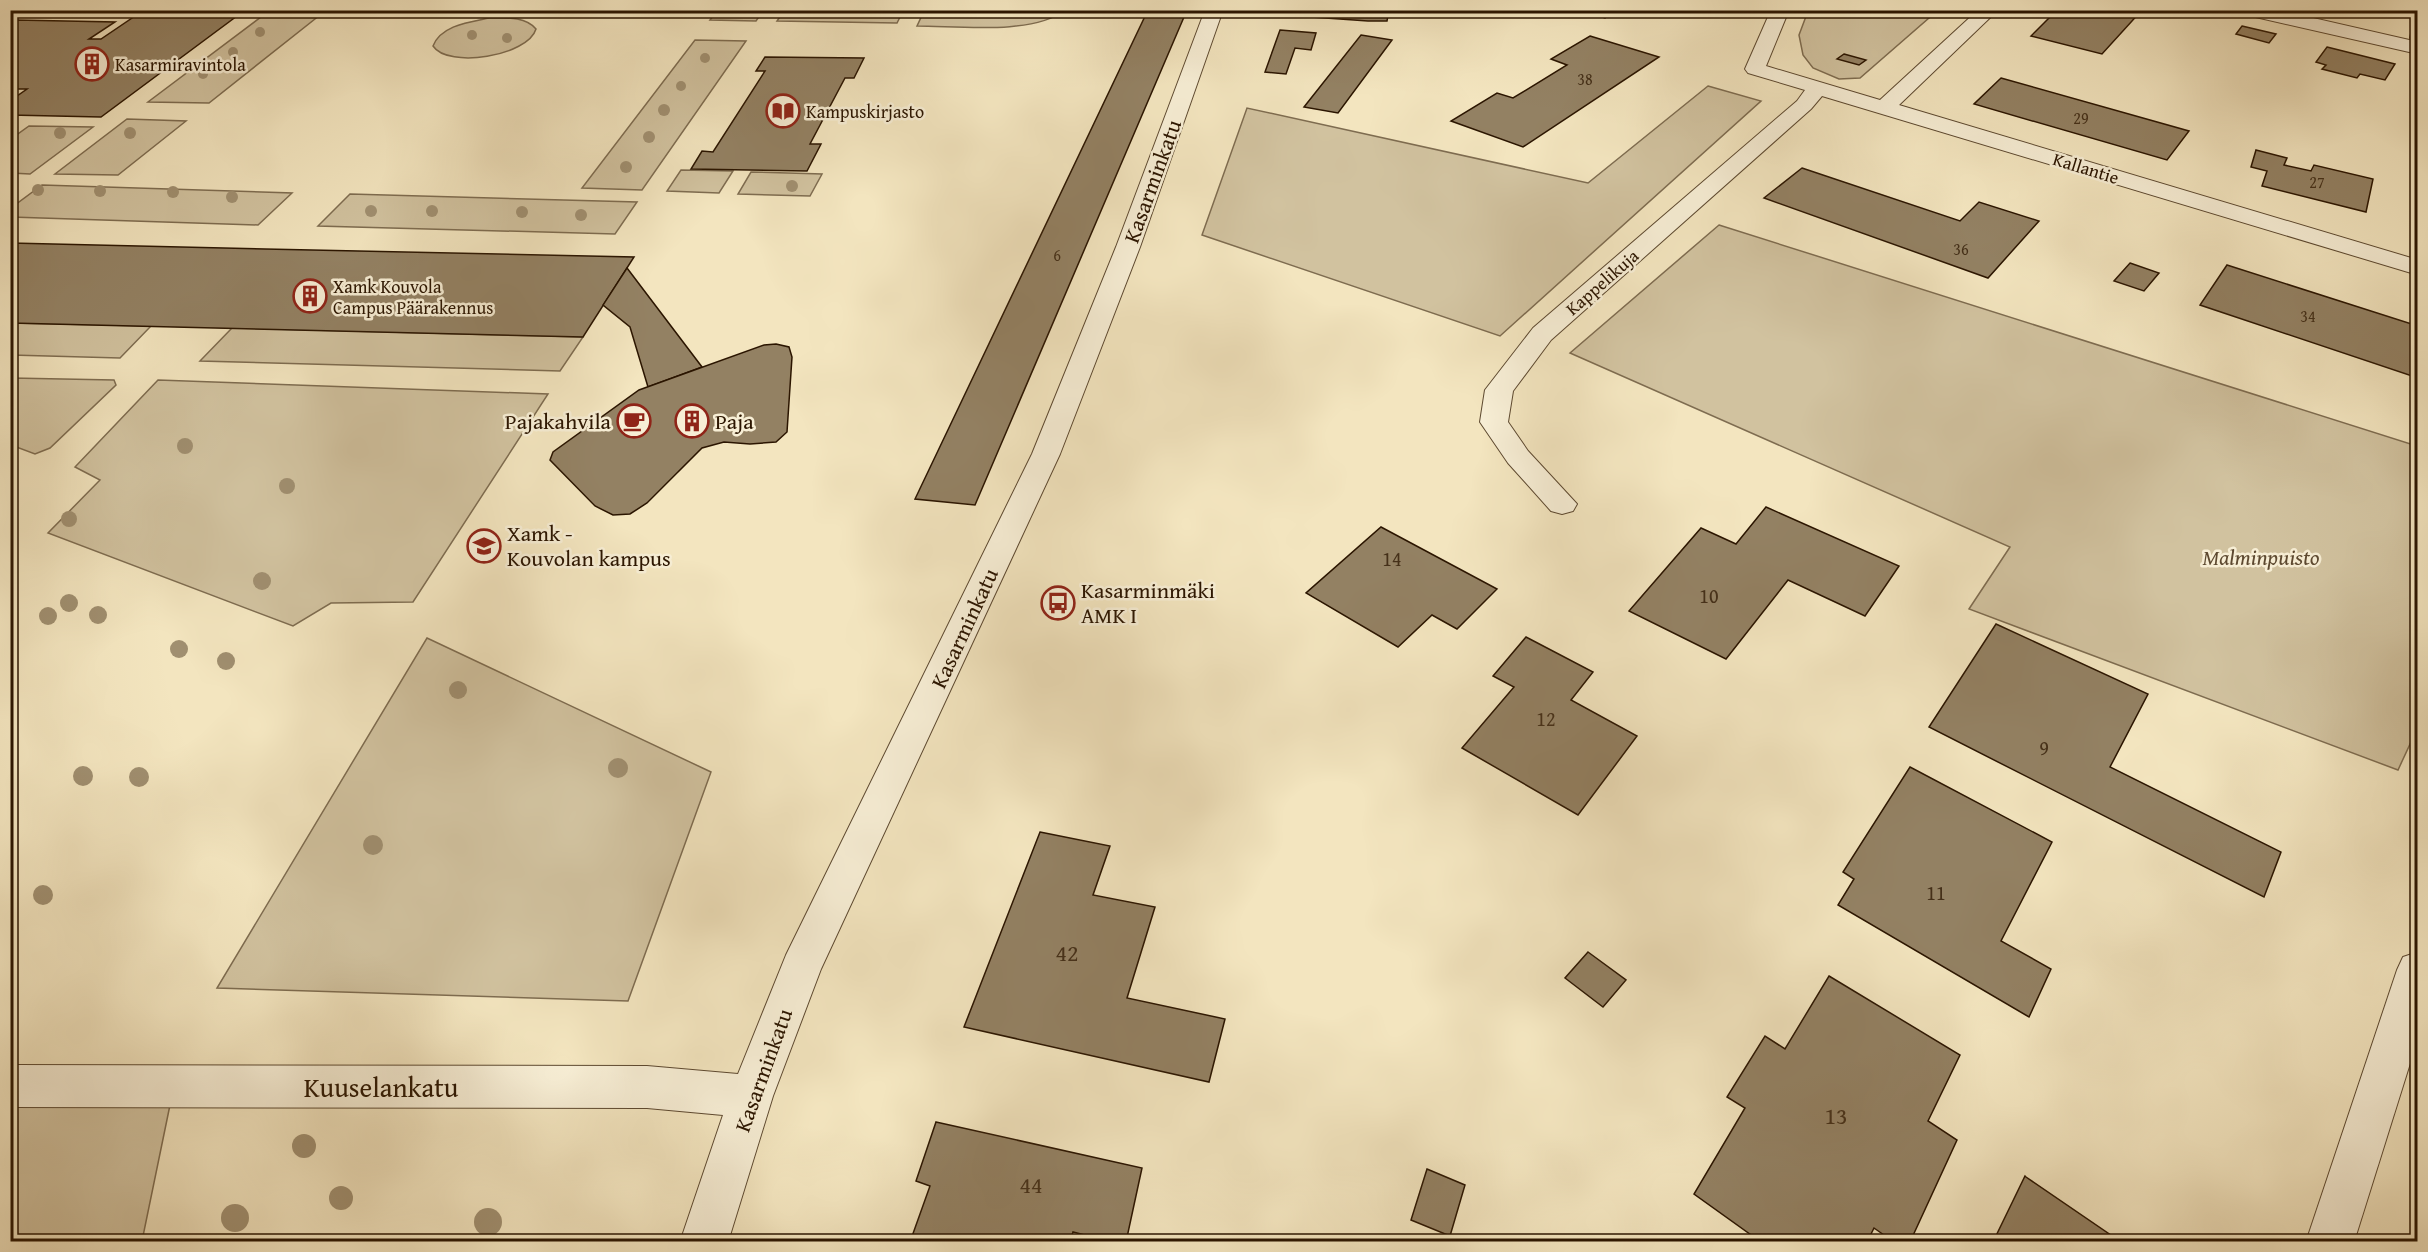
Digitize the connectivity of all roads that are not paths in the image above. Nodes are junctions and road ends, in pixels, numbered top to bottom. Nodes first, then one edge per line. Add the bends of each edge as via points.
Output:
1 (1214, 10) edge
2 (1780, 10) edge
3 (1989, 10) edge
4 (2251, 10) edge
5 (2418, 48) edge
6 (1817, 88) junction
7 (1884, 108) junction
8 (2418, 268) edge
9 (1562, 504) dead end
10 (2418, 970) edge
11 (10, 1086) edge
12 (751, 1096) junction
13 (704, 1242) edge
14 (2330, 1242) edge

1 - 12 street, Kasarminkatu via 1128,247 1046,454 801,968
2 - 6 street, Kallantie via 1755,69
3 - 7 street
4 - 5 street
6 - 7 street, Kallantie
6 - 9 street, Kappelikuja via 1804,105 1542,334 1499,390 1494,422 1518,458
7 - 8 street, Kallantie
10 - 14 street
11 - 12 street, Kuuselankatu via 647,1087
12 - 13 street, Kasarminkatu

